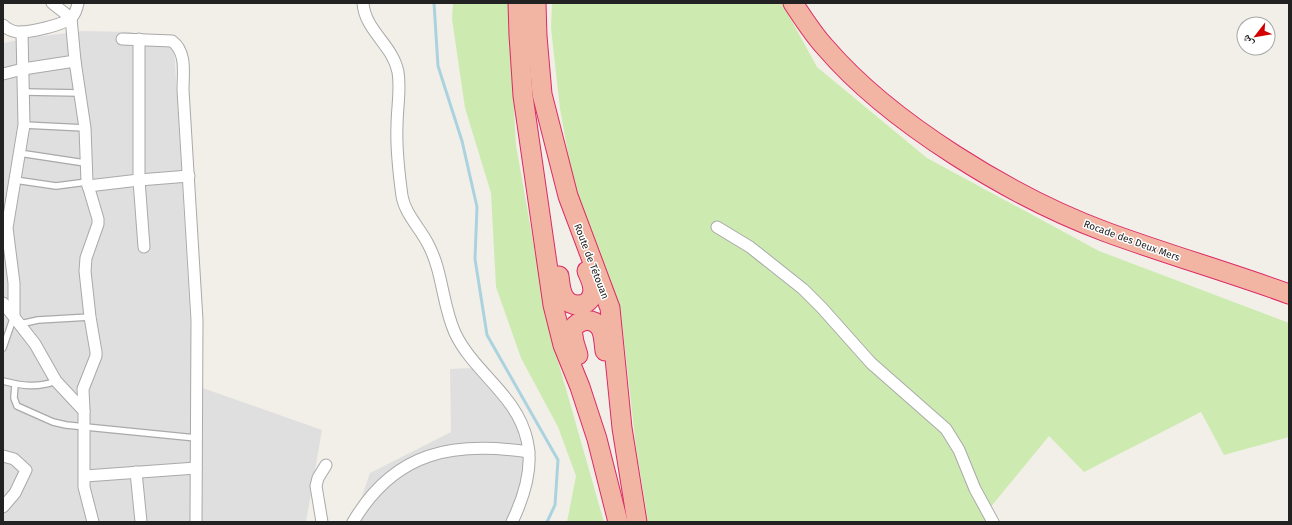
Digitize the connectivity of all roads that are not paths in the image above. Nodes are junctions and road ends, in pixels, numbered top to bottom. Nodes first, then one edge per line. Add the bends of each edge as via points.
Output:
1 (52, 3) edge
2 (78, 3) edge
3 (363, 3) edge
4 (518, 3) edge
5 (536, 3) edge
6 (793, 3) edge
7 (807, 3) edge
8 (71, 18) junction
9 (3, 25) edge
10 (22, 32) junction
11 (122, 39) dead end
12 (139, 39) junction
13 (74, 60) junction
14 (23, 68) junction
15 (3, 74) edge
16 (24, 92) junction
17 (80, 93) junction
18 (542, 94) junction
19 (523, 96) junction
20 (24, 125) junction
21 (85, 128) junction
22 (19, 153) junction
23 (85, 163) junction
24 (980, 171) junction
25 (189, 176) junction
26 (14, 180) junction
27 (139, 180) junction
28 (87, 184) junction
29 (717, 227) dead end
30 (144, 247) dead end
31 (1289, 294) edge
32 (3, 303) edge
33 (90, 317) junction
34 (17, 320) junction
35 (3, 348) edge
36 (3, 380) edge
37 (56, 382) junction
38 (15, 384) junction
39 (84, 411) junction
40 (84, 427) junction
41 (196, 438) junction
42 (529, 452) junction
43 (3, 456) edge
44 (326, 465) dead end
45 (196, 468) junction
46 (136, 472) junction
47 (85, 476) junction
48 (3, 507) edge
49 (93, 522) edge
50 (141, 522) edge
51 (196, 522) edge
52 (322, 522) edge
53 (353, 522) edge
54 (512, 522) edge
55 (618, 522) edge
56 (623, 522) edge
57 (634, 522) edge
58 (637, 522) edge
59 (993, 522) edge

1 - 8 street
2 - 8 street
3 - 42 street via 368,24 388,49 398,72 397,127 405,206 435,259 448,316 456,335 514,408 522,422
4 - 19 highway
5 - 18 highway, Route de Tétouan
6 - 24 highway, Rocade des Deux Mers via 824,47 854,78 919,130
7 - 24 highway, Rocade des Deux Mers via 849,56
8 - 10 street
8 - 13 street
9 - 10 street via 11,31
10 - 14 street
11 - 12 street
12 - 25 street via 172,41 178,45 181,52
12 - 27 street
13 - 14 street
13 - 17 street
14 - 15 street
14 - 16 street
16 - 17 lane
16 - 20 street
17 - 21 street
18 - 19 highway via 557,184 568,222 592,284 592,297 581,305 564,299 560,288 543,182
18 - 58 highway, Route de Tétouan via 568,196 610,308 622,428
19 - 55 highway via 556,319 597,439
20 - 21 lane
20 - 22 street
21 - 23 street
22 - 23 lane
22 - 26 street
23 - 28 street
24 - 31 highway, Rocade des Deux Mers via 1058,212 1105,232
25 - 27 street
25 - 41 street via 197,320
26 - 28 lane via 56,186
26 - 34 street via 7,228
27 - 28 street
27 - 30 street
28 - 33 street via 98,224 85,264
29 - 59 street via 750,247 803,289 871,363 946,429 959,450 974,489
32 - 34 street
33 - 34 lane
33 - 39 street via 96,356 84,385
34 - 35 lane
34 - 37 street
36 - 38 lane
37 - 38 lane via 37,386
37 - 39 street
38 - 40 lane via 14,398 17,406 53,422
39 - 40 street
40 - 41 lane
40 - 47 street
41 - 45 street
42 - 53 street via 497,448 463,448 419,460 397,471 378,487
42 - 54 street via 527,480
43 - 48 street via 14,459 26,470 16,493
44 - 52 street via 316,486
45 - 46 street
45 - 51 street
46 - 47 street
46 - 50 street
47 - 49 street via 84,486
56 - 57 highway via 611,459 572,336 574,326 585,320 596,323 602,334 619,453

